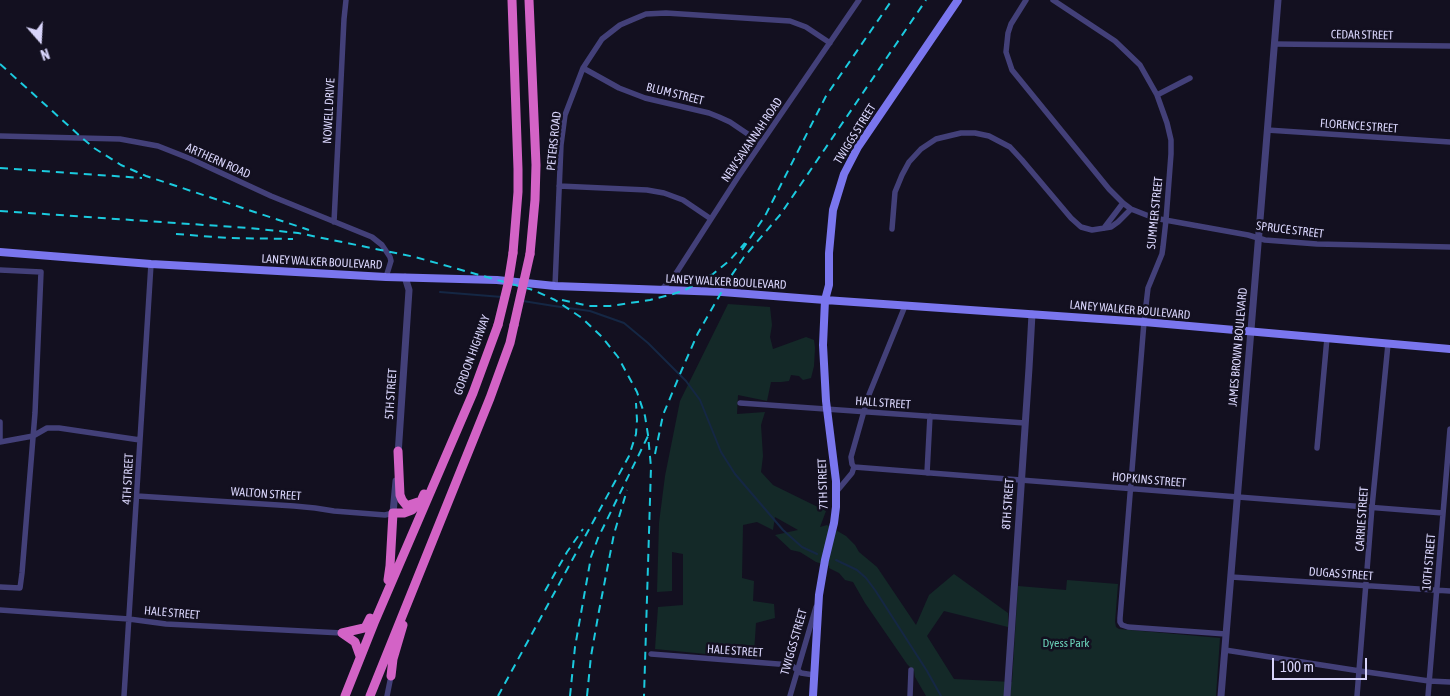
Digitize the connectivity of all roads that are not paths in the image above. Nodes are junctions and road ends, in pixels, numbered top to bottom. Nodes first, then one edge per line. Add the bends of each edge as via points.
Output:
1 (346, 0) edge
2 (512, 0) edge
3 (529, 0) edge
4 (859, 0) edge
5 (958, 0) edge
6 (1026, 0) edge
7 (1053, 0) edge
8 (1278, 0) edge
9 (830, 43) junction
10 (1274, 44) junction
11 (1450, 46) edge
12 (582, 68) junction
13 (1190, 78) dead end
14 (1157, 95) junction
15 (1268, 130) junction
16 (0, 136) edge
17 (1450, 142) edge
18 (761, 143) junction
19 (559, 186) junction
20 (1122, 204) junction
21 (1131, 209) junction
22 (711, 219) junction
23 (1166, 220) junction
24 (334, 222) junction
25 (892, 229) dead end
26 (1103, 229) junction
27 (1259, 238) junction
28 (1450, 247) edge
29 (0, 252) edge
30 (151, 264) junction
31 (0, 270) edge
32 (386, 277) junction
33 (405, 277) junction
34 (555, 286) junction
35 (661, 290) junction
36 (825, 300) junction
37 (905, 306) junction
38 (1032, 314) junction
39 (1144, 322) junction
40 (1251, 332) junction
41 (1327, 338) junction
42 (1388, 344) junction
43 (1450, 349) edge
44 (489, 350) junction
45 (740, 403) dead end
46 (827, 409) junction
47 (863, 412) junction
48 (930, 416) junction
49 (0, 422) edge
50 (1025, 423) junction
51 (1450, 429) edge
52 (33, 436) junction
53 (140, 440) junction
54 (0, 441) edge
55 (1317, 448) dead end
56 (398, 451) junction
57 (854, 467) junction
58 (926, 473) junction
59 (1021, 480) junction
60 (1130, 488) junction
61 (837, 491) junction
62 (137, 496) junction
63 (1237, 497) junction
64 (420, 501) junction
65 (1447, 501) edge
66 (1372, 507) junction
67 (393, 512) junction
68 (1443, 513) junction
69 (401, 560) junction
70 (1231, 577) junction
71 (416, 579) junction
72 (388, 580) junction
73 (1367, 586) junction
74 (0, 587) edge
75 (1437, 590) junction
76 (1450, 591) edge
77 (387, 592) junction
78 (820, 595) junction
79 (0, 610) edge
80 (129, 619) junction
81 (342, 633) junction
82 (1226, 634) junction
83 (1225, 650) junction
84 (651, 654) dead end
85 (360, 656) junction
86 (797, 670) junction
87 (911, 670) dead end
88 (1360, 671) junction
89 (814, 675) junction
90 (391, 676) joint
91 (1429, 681) junction
92 (1450, 682) edge
93 (124, 696) edge
94 (345, 696) edge
95 (370, 696) edge
96 (387, 696) edge
97 (790, 696) edge
98 (813, 696) edge
99 (910, 696) edge
100 (1007, 696) edge
101 (1221, 696) edge
102 (1358, 696) edge
103 (1428, 696) edge

1 - 24 street, NOWELL DRIVE
2 - 44 highway, GORDON HIGHWAY, bridge via 518,192 508,284
3 - 71 highway, bridge via 536,165 530,254 510,343
4 - 9 street, NEW SAVANNAH ROAD
5 - 36 main road, TWIGGS STREET via 858,147 844,174 833,210 829,285
6 - 20 street, SPRUCE STREET via 1008,33 1006,52 1012,70
7 - 14 street, SUMMER STREET via 1124,49 1140,65
8 - 10 street, JAMES BROWN BOULEVARD
9 - 12 street, PETERS ROAD via 801,24 782,20 652,13 614,29 598,44
9 - 18 street, NEW SAVANNAH ROAD
10 - 11 street, CEDAR STREET
10 - 15 street, JAMES BROWN BOULEVARD
12 - 18 street, BLUM STREET via 645,98 719,117
12 - 19 street, PETERS ROAD via 565,115
13 - 14 street
14 - 23 street, SUMMER STREET via 1168,123 1171,146
15 - 17 street, FLORENCE STREET
15 - 27 street, JAMES BROWN BOULEVARD
16 - 24 street, ARTHERN ROAD via 120,139 158,146
18 - 22 street, NEW SAVANNAH ROAD
19 - 22 street via 664,193 684,200
19 - 34 street, PETERS ROAD
20 - 21 street, SPRUCE STREET
20 - 26 street
21 - 23 street, SPRUCE STREET
21 - 26 street via 1112,227
22 - 35 street, NEW SAVANNAH ROAD via 673,278
23 - 27 street, SPRUCE STREET
23 - 39 street, SUMMER STREET via 1162,254 1148,288
24 - 32 street, ARTHERN ROAD via 372,237 382,245 391,261
25 - 26 street via 895,192 913,157 936,139 975,133 996,138 1010,147 1076,224 1087,229
27 - 28 street, SPRUCE STREET via 1318,244
27 - 40 street, JAMES BROWN BOULEVARD
29 - 30 main road, LANEY WALKER BOULEVARD
30 - 32 main road, LANEY WALKER BOULEVARD
30 - 53 street, 4TH STREET
31 - 52 street via 41,272
32 - 33 main road, LANEY WALKER BOULEVARD
33 - 34 main road, LANEY WALKER BOULEVARD via 497,280
33 - 56 street, 5TH STREET via 409,290
34 - 35 main road, LANEY WALKER BOULEVARD
35 - 36 main road, LANEY WALKER BOULEVARD
36 - 37 main road, LANEY WALKER BOULEVARD
36 - 46 main road, 7TH STREET via 823,345
37 - 38 main road, LANEY WALKER BOULEVARD
37 - 47 street
38 - 39 main road, LANEY WALKER BOULEVARD
38 - 50 street, 8TH STREET
39 - 40 main road, LANEY WALKER BOULEVARD
39 - 60 street, SUMMER STREET
40 - 41 main road, LANEY WALKER BOULEVARD
40 - 63 street, JAMES BROWN BOULEVARD
41 - 42 main road, LANEY WALKER BOULEVARD
41 - 55 street
42 - 43 main road, LANEY WALKER BOULEVARD
42 - 66 street, CARRIE STREET
44 - 64 highway
44 - 69 highway, GORDON HIGHWAY
45 - 46 street, HALL STREET
46 - 47 street, HALL STREET
46 - 61 main road, 7TH STREET
47 - 48 street, HALL STREET
47 - 57 street via 851,457
48 - 50 street, HALL STREET
48 - 58 street
49 - 54 street
50 - 59 street, 8TH STREET
51 - 65 street, 10TH STREET
52 - 53 street via 47,428 59,428
52 - 54 street
52 - 74 street via 20,588
53 - 62 street, 4TH STREET
56 - 64 highway via 402,500 406,505
56 - 67 street, 5TH STREET
57 - 58 street, HOPKINS STREET
57 - 61 street
58 - 59 street, HOPKINS STREET
59 - 60 street, HOPKINS STREET
59 - 100 street, 8TH STREET
60 - 63 street, HOPKINS STREET
60 - 82 street, SUMMER STREET via 1122,625
61 - 78 main road, 7TH STREET
62 - 67 street, WALTON STREET via 294,506 334,512 386,515
62 - 80 street, 4TH STREET
63 - 66 street, HOPKINS STREET
63 - 70 street, JAMES BROWN BOULEVARD
64 - 67 highway via 408,512
65 - 68 street, 10TH STREET
66 - 68 street, HOPKINS STREET
66 - 73 street, CARRIE STREET
67 - 72 highway
68 - 75 street, 10TH STREET
69 - 72 highway
69 - 77 highway, GORDON HIGHWAY
70 - 73 street, DUGAS STREET
70 - 82 street, JAMES BROWN BOULEVARD
71 - 90 highway
71 - 95 highway
72 - 77 highway
72 - 81 highway via 366,626
73 - 75 street, DUGAS STREET
73 - 88 street, CARRIE STREET
75 - 76 street, DUGAS STREET
75 - 91 street, 10TH STREET
77 - 85 highway, GORDON HIGHWAY
78 - 86 street, TWIGGS STREET
78 - 89 main road, 7TH STREET
79 - 80 street, HALE STREET
80 - 81 street, HALE STREET via 166,624
80 - 93 street, 4TH STREET
81 - 85 highway via 355,642
82 - 83 street, JAMES BROWN BOULEVARD
83 - 88 street
83 - 101 street, JAMES BROWN BOULEVARD
84 - 86 street, HALE STREET via 791,665
85 - 94 highway, GORDON HIGHWAY
86 - 89 street, HALE STREET
86 - 97 street, TWIGGS STREET
87 - 99 street
88 - 91 street
88 - 102 street, CARRIE STREET
89 - 98 main road, 7TH STREET
90 - 96 street
91 - 92 street
91 - 103 street, 10TH STREET

